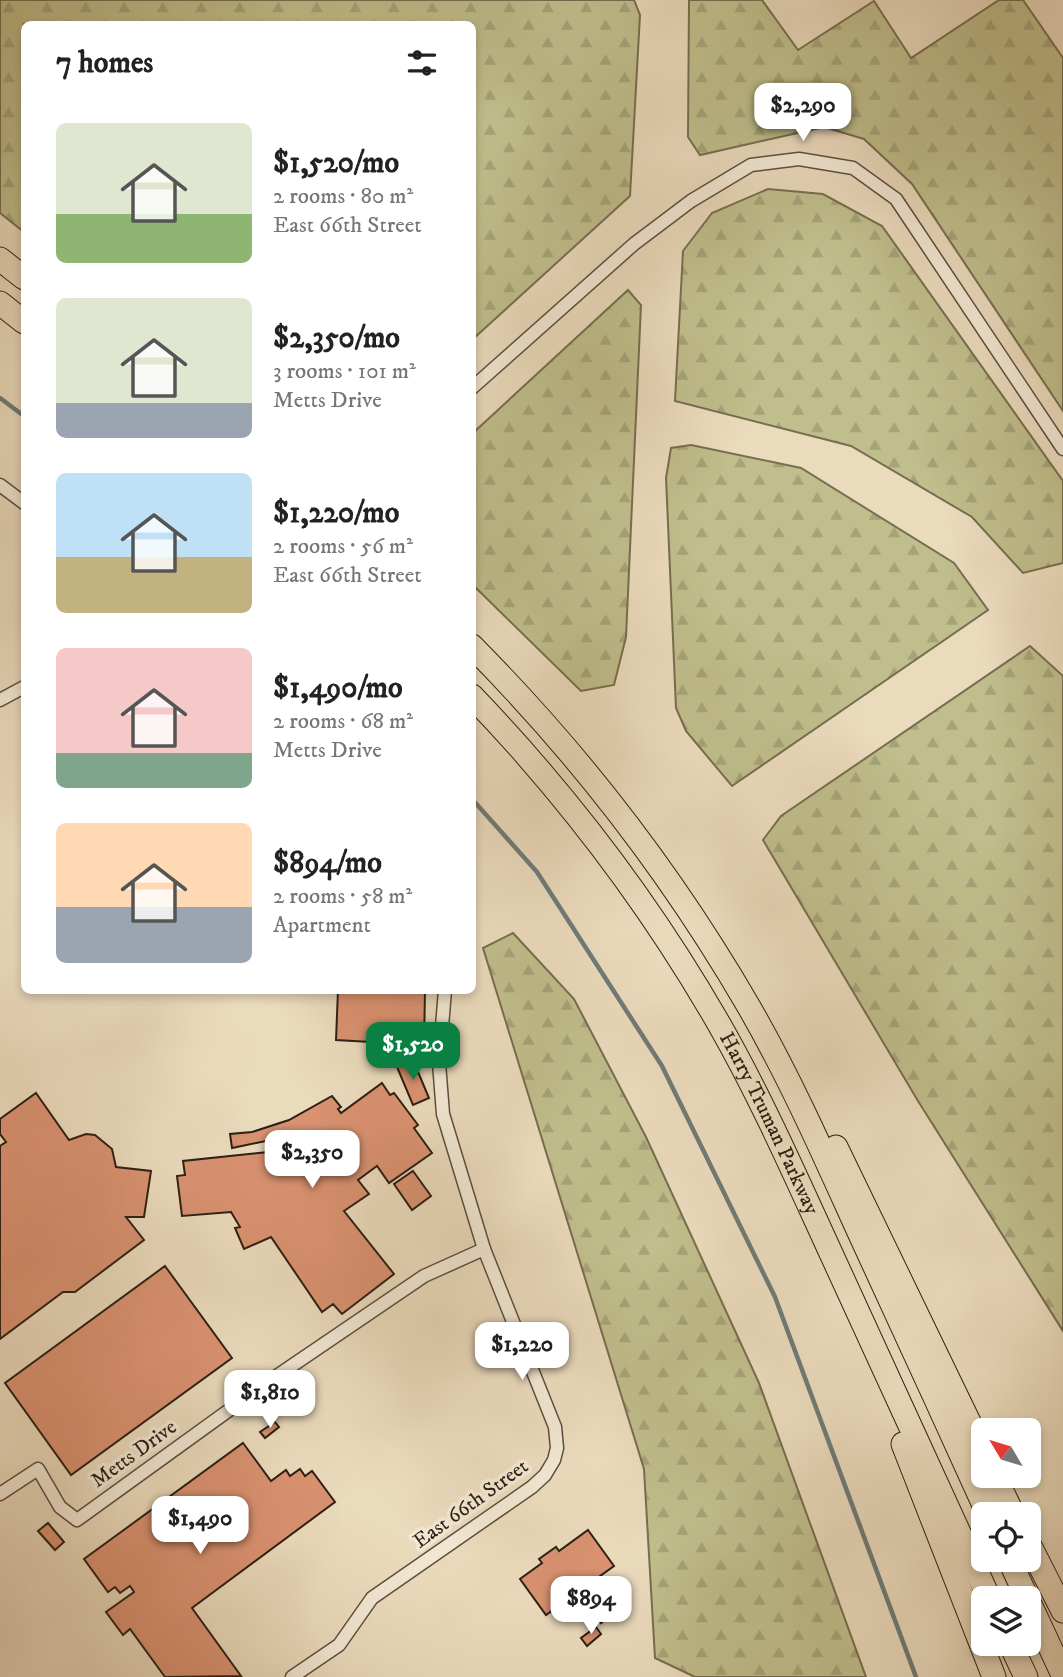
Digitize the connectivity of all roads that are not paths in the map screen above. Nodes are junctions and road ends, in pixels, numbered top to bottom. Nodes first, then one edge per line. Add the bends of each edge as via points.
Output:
1 (0, 259) edge
2 (21, 276) edge
3 (0, 303) edge
4 (21, 320) edge
5 (476, 384) edge
6 (1063, 449) edge
7 (0, 485) edge
8 (21, 501) edge
9 (476, 650) edge
10 (21, 689) edge
11 (0, 700) edge
12 (476, 700) edge
13 (705, 934) junction
14 (445, 994) edge
15 (484, 1249) junction
16 (850, 1296) junction
17 (971, 1426) edge
18 (0, 1494) edge
19 (983, 1502) edge
20 (1041, 1568) edge
21 (983, 1586) edge
22 (1063, 1611) edge
23 (1041, 1628) edge
24 (1016, 1656) edge
25 (1063, 1675) edge
26 (292, 1677) edge
27 (994, 1677) edge
28 (1026, 1677) edge

1 - 2 highway
3 - 4 highway
5 - 6 street via 634,244 691,201 751,165 799,159 853,168 896,199
7 - 8 street
9 - 13 highway, Harry Truman Parkway via 605,793
10 - 11 street
12 - 16 highway, Harry Truman Parkway via 578,815 676,952 759,1100
13 - 17 highway via 798,1079 855,1183
13 - 19 highway, Harry Truman Parkway via 790,1084
14 - 15 street, East 66th Street via 439,1063 443,1114
15 - 18 street, Metts Drive via 424,1276 77,1520 60,1507 37,1469
15 - 26 street, East 66th Street via 549,1405 557,1448 554,1460 532,1487 372,1598 339,1645
16 - 21 highway, Harry Truman Parkway
16 - 27 highway
20 - 22 highway
23 - 25 highway
24 - 28 highway

